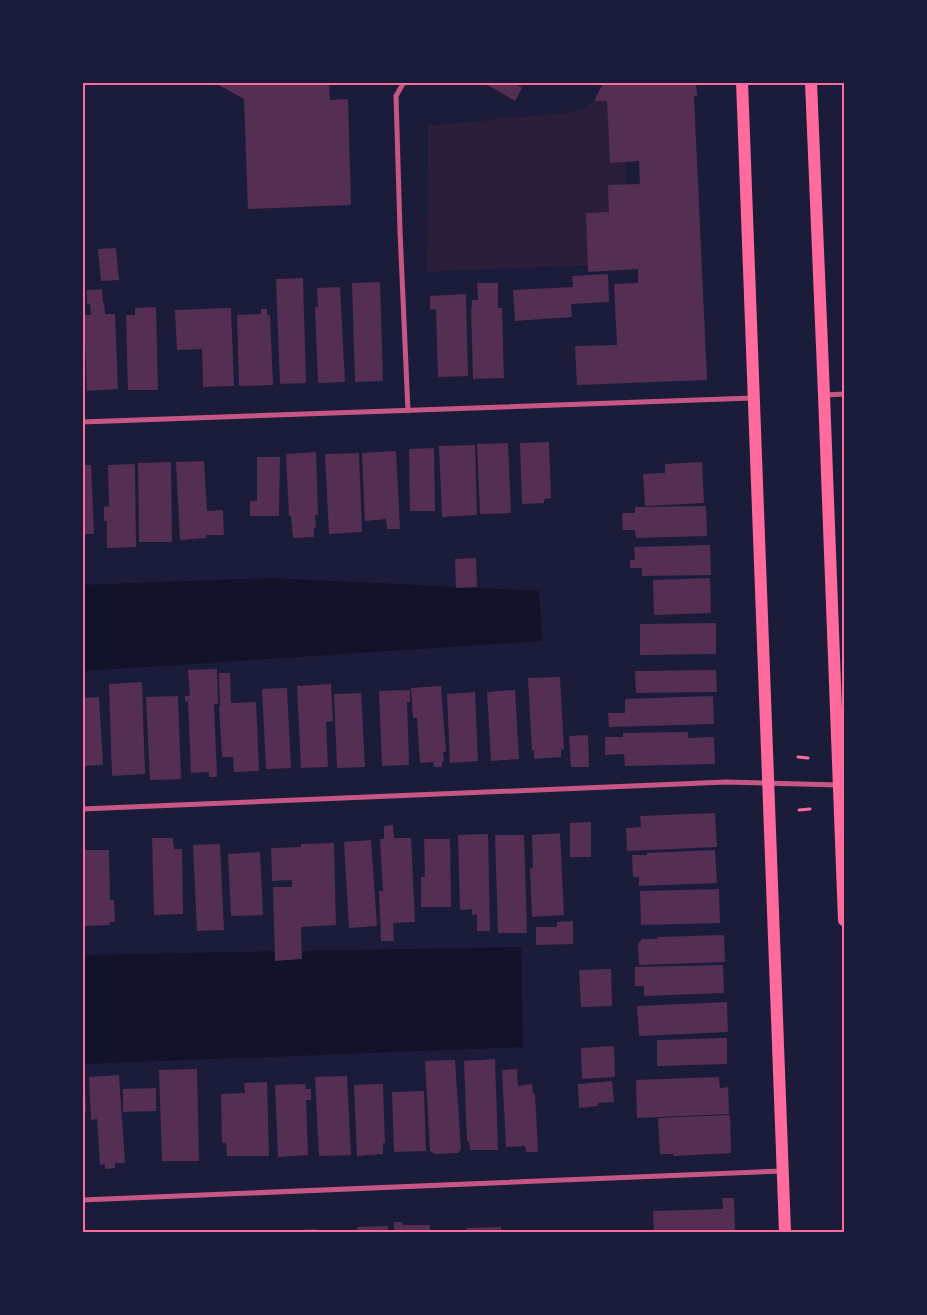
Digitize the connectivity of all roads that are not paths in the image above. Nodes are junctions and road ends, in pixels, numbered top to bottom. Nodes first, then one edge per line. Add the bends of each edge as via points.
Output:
1 (404, 82) edge
2 (742, 82) edge
3 (811, 82) edge
4 (844, 394) edge
5 (824, 395) junction
6 (753, 398) junction
7 (408, 411) junction
8 (82, 422) edge
9 (768, 783) junction
10 (838, 785) junction
11 (82, 809) edge
12 (844, 920) edge
13 (782, 1171) junction
14 (82, 1200) edge
15 (785, 1232) edge

1 - 7 street via 396,96
2 - 6 main road
3 - 5 main road
4 - 5 street
5 - 10 main road
6 - 7 street
6 - 9 main road
7 - 8 street
9 - 10 street
9 - 11 street via 726,782
9 - 13 main road
10 - 12 main road
13 - 14 street
13 - 15 main road

